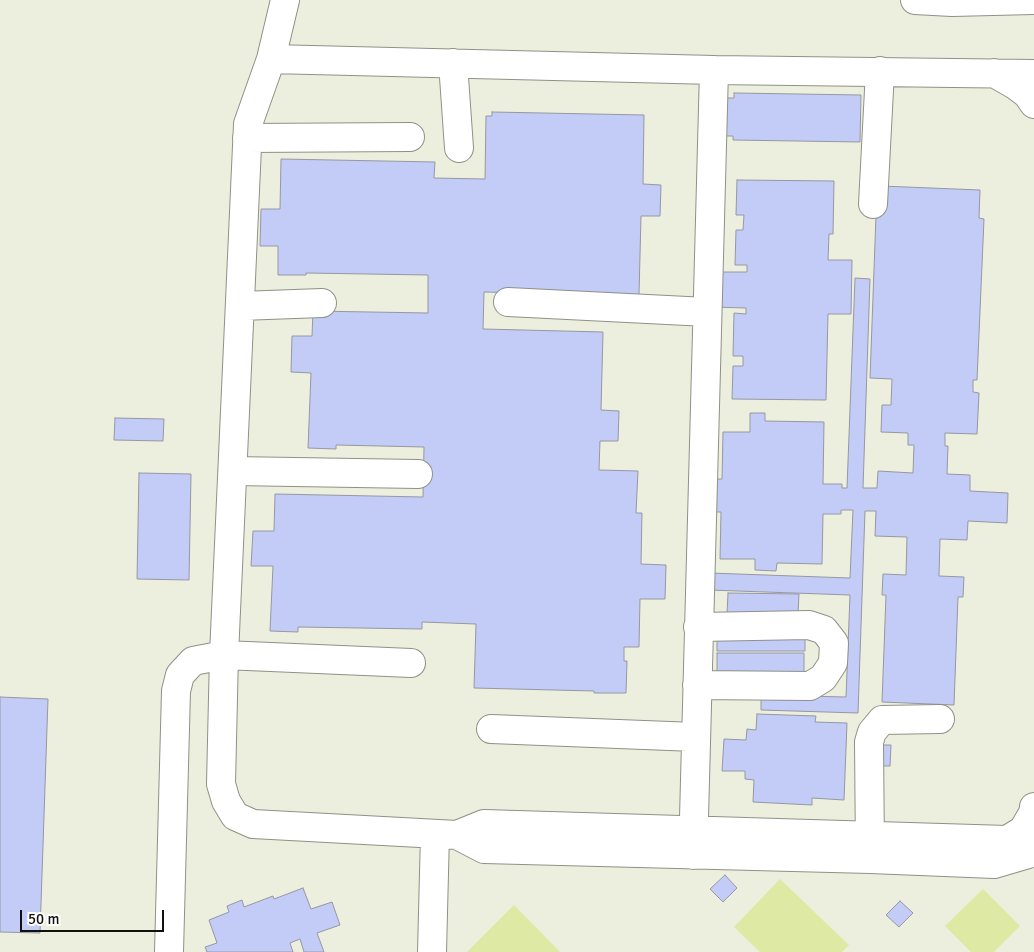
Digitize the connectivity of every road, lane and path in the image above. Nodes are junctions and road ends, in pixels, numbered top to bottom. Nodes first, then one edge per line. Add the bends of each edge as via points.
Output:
1 (285, 0) edge
2 (925, 0) edge
3 (1034, 0) edge
4 (271, 59) junction
5 (453, 64) junction
6 (714, 70) junction
7 (880, 71) junction
8 (993, 73) junction
9 (1034, 74) edge
10 (1034, 104) edge
11 (410, 137) dead end
12 (247, 138) junction
13 (459, 148) dead end
14 (873, 204) dead end
15 (508, 302) dead end
16 (322, 303) dead end
17 (240, 306) junction
18 (707, 312) junction
19 (232, 471) junction
20 (418, 474) dead end
21 (698, 627) junction
22 (224, 655) junction
23 (411, 663) dead end
24 (696, 685) junction
25 (940, 719) dead end
26 (491, 729) dead end
27 (695, 737) junction
28 (1034, 807) edge
29 (446, 834) junction
30 (693, 842) junction
31 (870, 847) junction
32 (1034, 850) edge
33 (994, 864) junction
34 (1034, 869) edge
35 (169, 952) edge
36 (432, 952) edge

1 - 4 street
2 - 3 street
4 - 5 street
4 - 12 street via 248,124
5 - 6 street
5 - 13 street
6 - 7 street
6 - 18 street
7 - 8 street
7 - 14 street
8 - 9 street
8 - 10 street via 1027,94
11 - 12 street
12 - 17 street
15 - 18 street
16 - 17 street
17 - 19 street
18 - 21 street
19 - 20 street
19 - 22 street
21 - 24 street
21 - 24 street via 809,625 824,630 834,644 833,662 823,678 810,686
22 - 23 street
22 - 29 street via 221,784 226,801 236,816 253,824
22 - 35 street via 193,661 180,675 176,691
24 - 27 street
25 - 31 street via 882,720 872,732 869,742
26 - 27 street
27 - 30 street
28 - 31 street via 1023,830 1007,840
29 - 30 street via 484,824
29 - 36 street
30 - 31 street
31 - 33 street
32 - 33 street
33 - 34 street

